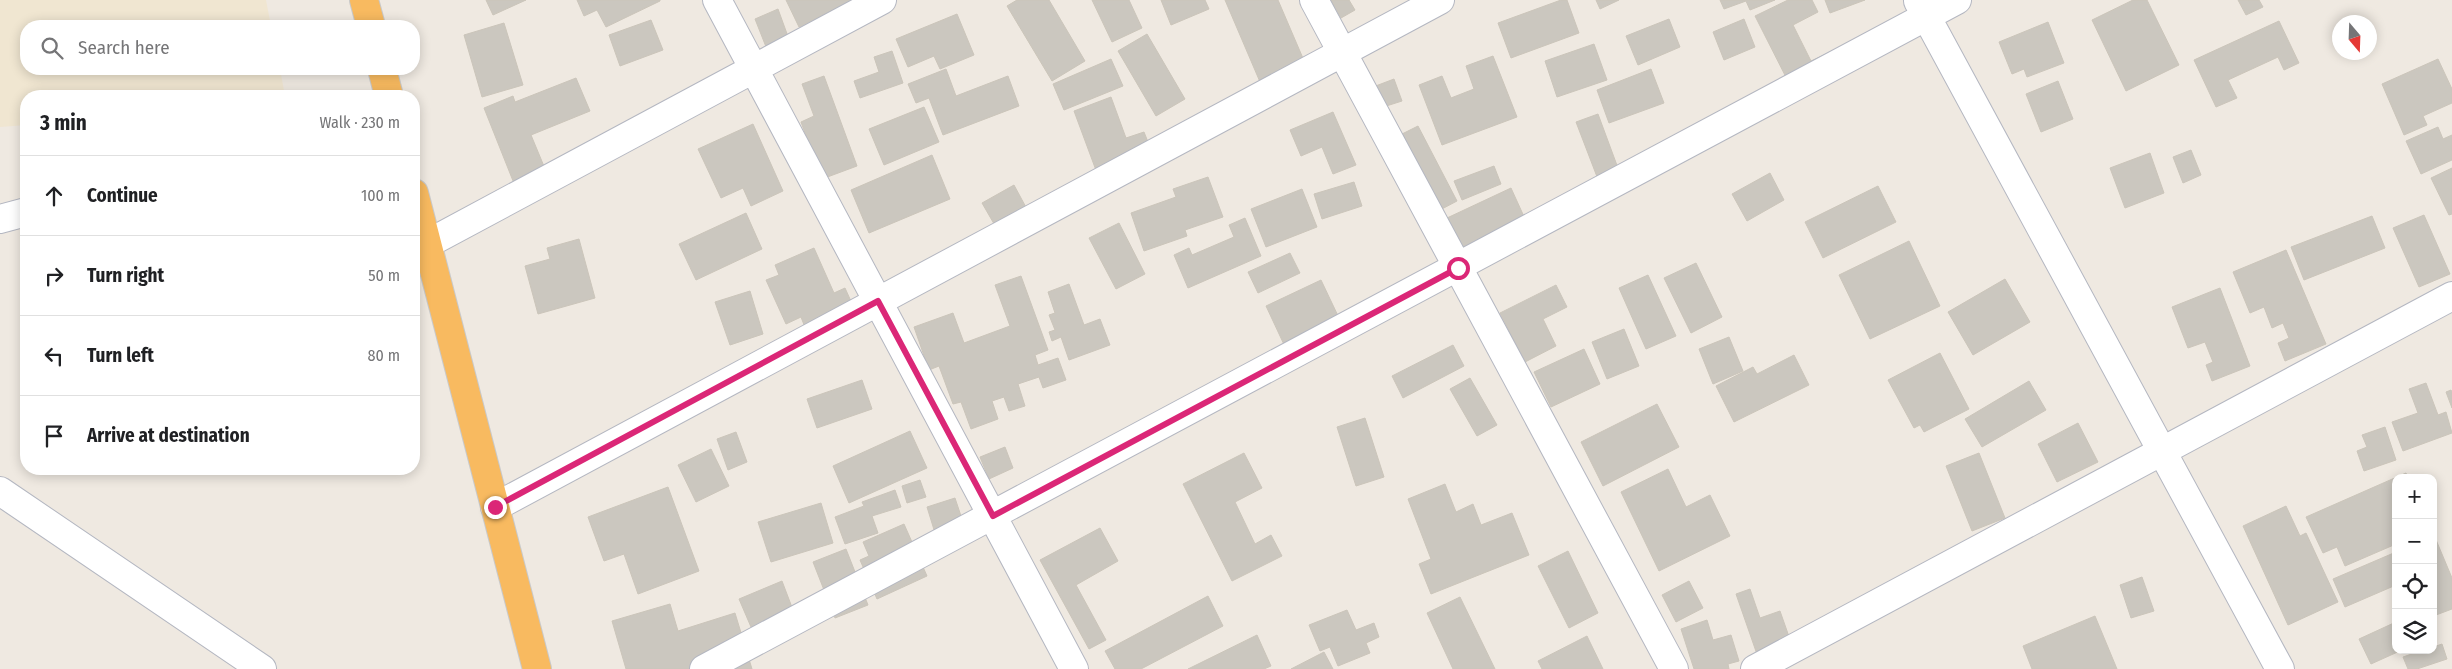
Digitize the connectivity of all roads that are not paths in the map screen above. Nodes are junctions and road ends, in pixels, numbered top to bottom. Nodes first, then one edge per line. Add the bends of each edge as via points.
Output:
1 (364, 0) edge
2 (717, 0) edge
3 (882, 0) edge
4 (1314, 0) edge
5 (1440, 0) edge
6 (1957, 0) edge
7 (1922, 8) edge
8 (369, 20) edge
9 (1342, 52) junction
10 (754, 69) junction
11 (383, 75) edge
12 (387, 90) edge
13 (20, 214) edge
14 (420, 217) edge
15 (0, 219) edge
16 (427, 244) junction
17 (1458, 268) junction
18 (2452, 296) edge
19 (878, 301) junction
20 (2162, 451) junction
21 (0, 491) edge
22 (495, 507) junction
23 (993, 516) junction
24 (262, 669) edge
25 (537, 669) edge
26 (704, 669) edge
27 (1074, 669) edge
28 (1674, 669) edge
29 (1755, 669) edge
30 (2280, 669) edge

1 - 8 highway
2 - 10 street
3 - 10 street
4 - 9 street
5 - 9 street
6 - 7 street
7 - 17 street
7 - 20 street
9 - 17 street
9 - 19 street
10 - 16 street
10 - 19 street
11 - 12 highway
13 - 15 street
14 - 16 highway
16 - 22 highway
17 - 23 street
17 - 28 street
18 - 20 street
19 - 22 street
19 - 23 street
20 - 29 street
20 - 30 street
21 - 24 street
22 - 25 highway
23 - 26 street
23 - 27 street

